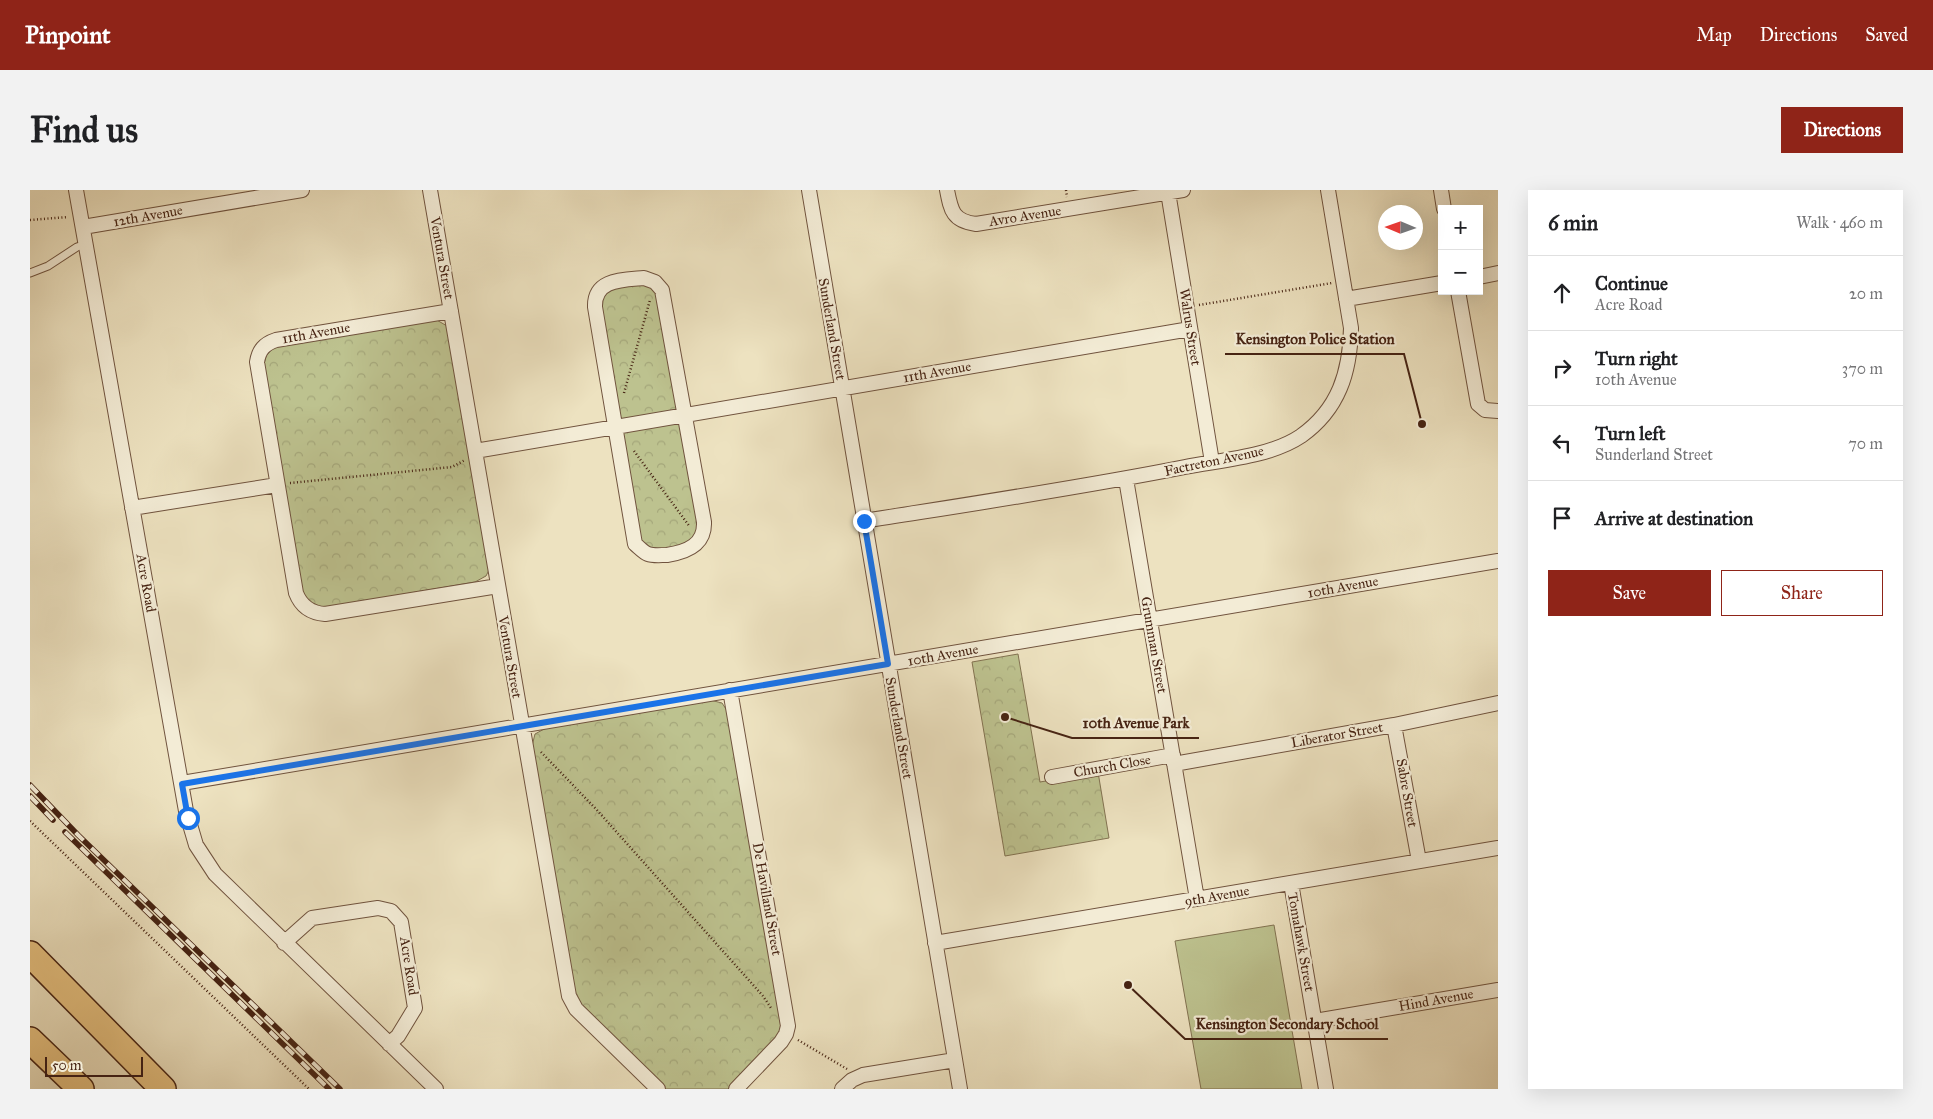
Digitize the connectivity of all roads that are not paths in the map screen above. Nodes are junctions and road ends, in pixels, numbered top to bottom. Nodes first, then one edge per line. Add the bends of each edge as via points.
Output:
1 (76, 190) edge
2 (302, 190) edge
3 (430, 190) edge
4 (809, 190) edge
5 (947, 190) edge
6 (1183, 190) edge
7 (1328, 190) edge
8 (1441, 190) edge
9 (1168, 192) junction
10 (1443, 205) edge
11 (83, 227) junction
12 (86, 244) junction
13 (30, 273) edge
14 (1498, 273) edge
15 (1483, 276) edge
16 (1438, 284) edge
17 (1459, 295) edge
18 (1346, 299) junction
19 (451, 311) junction
20 (1190, 329) junction
21 (842, 388) junction
22 (1498, 411) edge
23 (684, 415) junction
24 (615, 426) junction
25 (475, 451) junction
26 (1212, 462) junction
27 (1126, 479) junction
28 (277, 485) junction
29 (132, 508) junction
30 (864, 521) junction
31 (1498, 561) edge
32 (498, 586) junction
33 (1150, 620) junction
34 (888, 664) junction
35 (730, 690) junction
36 (1498, 703) edge
37 (1394, 725) junction
38 (523, 732) junction
39 (1174, 759) junction
40 (1052, 777) dead end
41 (182, 784) junction
42 (1498, 848) edge
43 (1419, 861) junction
44 (1291, 883) junction
45 (1197, 899) junction
46 (284, 943) junction
47 (935, 943) junction
48 (30, 954) edge
49 (30, 976) edge
50 (1498, 990) edge
51 (1314, 1021) junction
52 (30, 1040) edge
53 (389, 1044) junction
54 (955, 1060) junction
55 (81, 1089) edge
56 (146, 1089) edge
57 (163, 1089) edge
58 (436, 1089) edge
59 (658, 1089) edge
60 (736, 1089) edge
61 (842, 1089) edge
62 (960, 1089) edge
63 (1326, 1089) edge

1 - 11 street, Acre Road
2 - 11 street, 12th Avenue
3 - 19 street, Ventura Street
4 - 21 street, Sunderland Street
5 - 9 street, Avro Avenue via 955,217 976,224
6 - 9 street, Avro Avenue
7 - 18 street, Factreton Avenue
8 - 10 street
9 - 20 street, Walrus Street
11 - 12 street, Acre Road
12 - 13 lane
12 - 29 street, Acre Road
14 - 15 street
16 - 18 street
17 - 22 street via 1478,404 1485,410
18 - 26 street, Factreton Avenue via 1351,349 1340,390 1328,410 1300,436 1280,447
19 - 25 street, Ventura Street
19 - 28 street, 11th Avenue via 276,340 262,347 257,362
20 - 21 street, 11th Avenue
20 - 26 street, Walrus Street
21 - 23 street, 11th Avenue
21 - 30 street, Sunderland Street
23 - 24 street, 11th Avenue
23 - 24 street via 704,529 696,545 674,554 648,554 635,544
23 - 24 street via 662,290 644,278 611,282 601,287 595,297
24 - 25 street, 11th Avenue
25 - 32 street, Ventura Street
26 - 27 street, Factreton Avenue
27 - 30 street, Factreton Avenue
27 - 33 street, Grumman Street
28 - 29 street
28 - 32 street, 11th Avenue via 296,592 303,605 313,612 325,614
29 - 41 street, Acre Road
30 - 34 street, Sunderland Street
31 - 33 street, 10th Avenue
32 - 38 street, Ventura Street
33 - 34 street, 10th Avenue
33 - 39 street, Grumman Street
34 - 35 street, 10th Avenue
34 - 47 street, Sunderland Street
35 - 38 street, 10th Avenue
35 - 60 street, De Havilland Street via 787,1016 786,1034
36 - 37 street, Liberator Street
37 - 39 street, Liberator Street
37 - 43 street, Sabre Street
38 - 41 street, 10th Avenue
38 - 59 street, Ventura Street via 572,1003
39 - 40 street, Church Close
39 - 45 street, Grumman Street
41 - 46 street, Acre Road via 191,829 204,860
42 - 43 street, 9th Avenue
43 - 44 street, 9th Avenue
44 - 45 street, 9th Avenue
44 - 51 street, Tomahawk Street
45 - 47 street, 9th Avenue
46 - 53 street, Acre Road
46 - 53 street, Acre Road via 312,918 378,908 391,911 401,922 415,1008 398,1036
47 - 54 street, Sunderland Street
48 - 57 highway
49 - 56 highway
50 - 51 street, Hind Avenue
51 - 63 street, Tomahawk Street
52 - 55 highway
53 - 58 street, Acre Road
54 - 61 street via 863,1075
54 - 62 street, Sunderland Street

